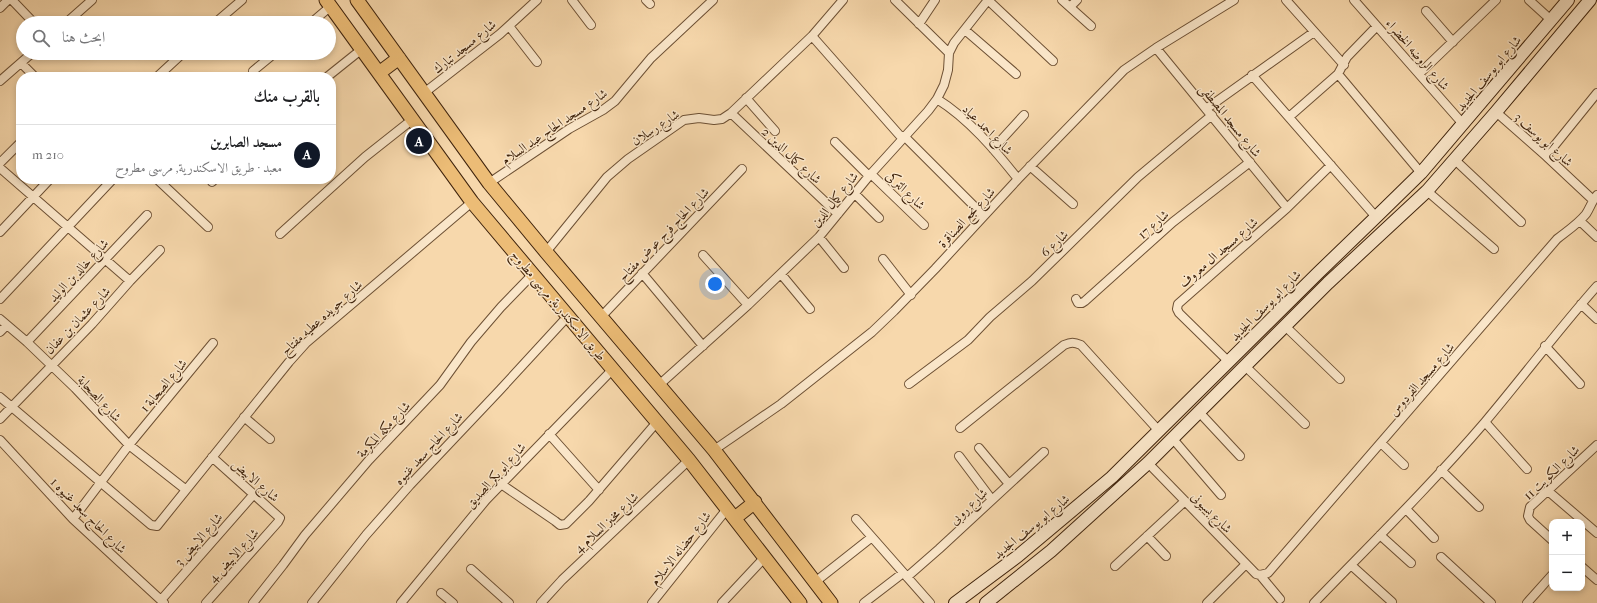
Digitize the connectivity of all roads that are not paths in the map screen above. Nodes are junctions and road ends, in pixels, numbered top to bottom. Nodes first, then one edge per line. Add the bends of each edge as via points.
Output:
1 (8, 0) edge
2 (12, 0) edge
3 (242, 0) edge
4 (357, 0) edge
5 (537, 0) edge
6 (572, 0) edge
7 (713, 0) edge
8 (843, 0) edge
9 (895, 0) edge
10 (935, 0) edge
11 (988, 0) edge
12 (1062, 0) edge
13 (1077, 0) edge
14 (1234, 0) edge
15 (1286, 0) edge
16 (1354, 0) edge
17 (1496, 0) edge
18 (1529, 0) edge
19 (1568, 0) edge
20 (1590, 0) edge
21 (91, 1) edge
22 (329, 3) edge
23 (1070, 7) junction
24 (0, 8) edge
25 (1426, 11) dead end
26 (27, 16) edge
27 (74, 16) edge
28 (223, 16) edge
29 (317, 16) edge
30 (1551, 20) junction
31 (919, 24) junction
32 (591, 25) dead end
33 (509, 26) junction
34 (1090, 26) dead end
35 (1377, 26) junction
36 (965, 30) junction
37 (1314, 32) junction
38 (812, 36) junction
39 (1453, 42) junction
40 (1156, 48) junction
41 (362, 49) junction
42 (949, 53) junction
43 (399, 58) junction
44 (25, 60) edge
45 (175, 60) edge
46 (267, 60) edge
47 (1053, 61) dead end
48 (537, 62) dead end
49 (21, 64) junction
50 (1344, 65) junction
51 (254, 71) dead end
52 (30, 72) edge
53 (162, 72) edge
54 (333, 72) edge
55 (379, 73) junction
56 (1016, 74) dead end
57 (1338, 74) junction
58 (1419, 74) junction
59 (1252, 75) junction
60 (0, 81) edge
61 (424, 94) junction
62 (1597, 94) edge
63 (746, 98) junction
64 (938, 99) junction
65 (1209, 112) junction
66 (1496, 112) junction
67 (731, 113) junction
68 (1024, 115) dead end
69 (1289, 117) junction
70 (413, 119) junction
71 (1463, 124) junction
72 (775, 131) dead end
73 (903, 137) junction
74 (835, 142) dead end
75 (16, 147) edge
76 (993, 149) junction
77 (1546, 156) junction
78 (1455, 160) junction
79 (1250, 162) junction
80 (0, 163) edge
81 (1331, 165) junction
82 (1030, 166) junction
83 (0, 168) edge
84 (742, 169) dead end
85 (1421, 173) junction
86 (870, 175) junction
87 (1018, 179) junction
88 (16, 182) edge
89 (336, 183) edge
90 (490, 183) junction
91 (18, 184) edge
92 (46, 184) edge
93 (108, 184) edge
94 (162, 184) edge
95 (335, 184) edge
96 (1427, 191) junction
97 (855, 194) junction
98 (1595, 197) edge
99 (34, 198) junction
100 (472, 202) junction
101 (1072, 204) dead end
102 (1288, 208) junction
103 (838, 214) junction
104 (147, 215) dead end
105 (984, 216) junction
106 (1376, 217) junction
107 (879, 218) dead end
108 (1580, 221) junction
109 (1521, 222) dead end
110 (924, 225) dead end
111 (68, 227) junction
112 (208, 227) dead end
113 (0, 232) edge
114 (280, 234) dead end
115 (1597, 236) edge
116 (819, 237) junction
117 (1494, 249) dead end
118 (160, 250) dead end
119 (546, 252) junction
120 (703, 255) dead end
121 (105, 259) junction
122 (883, 259) dead end
123 (844, 268) dead end
124 (642, 273) junction
125 (1318, 273) junction
126 (533, 274) junction
127 (781, 274) junction
128 (130, 281) junction
129 (1328, 283) junction
130 (1597, 286) edge
131 (911, 295) junction
132 (0, 299) edge
133 (1076, 299) dead end
134 (1581, 304) junction
135 (748, 305) junction
136 (810, 308) dead end
137 (568, 316) junction
138 (602, 317) junction
139 (0, 319) edge
140 (1597, 319) edge
141 (7, 325) junction
142 (1285, 326) junction
143 (0, 332) edge
144 (27, 342) junction
145 (213, 343) dead end
146 (703, 346) junction
147 (1545, 346) junction
148 (1228, 361) junction
149 (51, 365) junction
150 (1245, 366) junction
151 (613, 369) junction
152 (1340, 379) dead end
153 (909, 384) dead end
154 (1580, 384) dead end
155 (659, 385) junction
156 (0, 397) edge
157 (11, 406) junction
158 (1199, 412) junction
159 (244, 417) junction
160 (0, 419) edge
161 (657, 422) junction
162 (1485, 422) junction
163 (1305, 424) dead end
164 (960, 428) dead end
165 (1159, 431) junction
166 (549, 434) junction
167 (270, 439) dead end
168 (1173, 439) junction
169 (0, 440) edge
170 (1381, 443) junction
171 (129, 445) junction
172 (1596, 447) edge
173 (980, 448) dead end
174 (714, 450) junction
175 (1044, 452) dead end
176 (960, 456) dead end
177 (1240, 456) dead end
178 (212, 457) junction
179 (689, 460) junction
180 (1148, 463) junction
181 (1404, 465) dead end
182 (1527, 469) dead end
183 (1441, 470) junction
184 (101, 481) junction
185 (501, 484) junction
186 (1009, 484) junction
187 (185, 489) junction
188 (599, 490) junction
189 (1548, 491) junction
190 (254, 494) junction
191 (1221, 494) dead end
192 (992, 500) junction
193 (1184, 501) junction
194 (755, 502) junction
195 (1479, 507) dead end
196 (1406, 509) junction
197 (731, 514) junction
198 (73, 519) junction
199 (856, 519) dead end
200 (278, 522) joint
201 (1597, 533) edge
202 (1380, 535) junction
203 (1147, 536) junction
204 (872, 537) junction
205 (1549, 537) edge
206 (1434, 538) dead end
207 (1166, 556) dead end
208 (1441, 557) dead end
209 (765, 558) junction
210 (1411, 563) dead end
211 (1246, 564) junction
212 (1351, 565) junction
213 (1115, 566) dead end
214 (471, 569) dead end
215 (1585, 570) edge
216 (905, 575) junction
217 (1260, 575) junction
218 (1549, 578) edge
219 (1597, 580) edge
220 (815, 582) junction
221 (441, 592) dead end
222 (1280, 599) dead end
223 (162, 601) edge
224 (1392, 602) dead end
225 (206, 603) edge
226 (252, 603) edge
227 (312, 603) edge
228 (401, 603) edge
229 (453, 603) edge
230 (509, 603) edge
231 (541, 603) edge
232 (652, 603) edge
233 (722, 603) edge
234 (800, 603) edge
235 (831, 603) edge
236 (864, 603) edge
237 (930, 603) edge
238 (955, 603) edge
239 (986, 603) edge
240 (1207, 603) edge
241 (1314, 603) edge
242 (1491, 603) edge
243 (1527, 603) edge

1 - 24 street
2 - 26 street
3 - 28 street
4 - 43 main road, طريق الاسكندرية, مرسى مطروح
5 - 33 street, شارع مسجد تبارك
6 - 32 street
7 - 90 street, شارع مسجد الحاج عبد السلام via 651,58 604,110 569,129
8 - 38 street, شارع رسلان
9 - 31 street
10 - 31 street
11 - 36 street, شارع كمال الدين
11 - 47 street
12 - 23 street
13 - 23 street
14 - 40 street, شارع نجع الصناقرة
15 - 37 street
16 - 35 street, شارع الروضه الخضراء
17 - 39 street
18 - 30 street
19 - 30 street, شارع ابو يوسف الجديد
20 - 66 street
21 - 27 street
22 - 29 street
22 - 41 main road, طريق الاسكندرية, مرسى مطروح
23 - 34 street
25 - 39 street
30 - 71 street, شارع ابو يوسف الجديد
31 - 42 street
33 - 48 street
33 - 61 street, شارع مسجد تبارك
35 - 50 street via 1347,57
35 - 58 street, شارع الروضه الخضراء
36 - 42 street, شارع كمال الدين
36 - 56 street
37 - 50 street
37 - 59 street, شارع 6
38 - 63 street, شارع رسلان
38 - 73 street
39 - 58 street
40 - 65 street, شارع مسجد المصطفى
40 - 82 street, شارع نجع الصناقرة via 1124,70
41 - 54 street
41 - 55 main road, طريق الاسكندرية, مرسى مطروح
42 - 64 street, شارع كمال الدين via 944,85
43 - 55 main road
43 - 61 main road, طريق الاسكندرية, مرسى مطروح
44 - 49 street
45 - 53 street
46 - 51 street
49 - 52 street
49 - 60 street
50 - 57 street
55 - 70 main road, طريق الاسكندرية, مرسى مطروح
57 - 69 street
57 - 85 street
58 - 71 street, شارع الروضه الخضراء
59 - 65 street, شارع 6
59 - 69 street
61 - 90 main road, طريق الاسكندرية, مرسى مطروح
62 - 77 street
63 - 67 street, شارع رسلان
63 - 72 street
64 - 73 street, شارع كمال الدين
64 - 76 street, شارع احمد عياد via 969,124
65 - 79 street, شارع مسجد المصطفى
65 - 153 street, شارع 6 via 968,340
66 - 77 street, شارع ابو يوسف 3
66 - 78 street
67 - 103 street, شارع كمال الدين 2
67 - 119 street, شارع رسلان via 722,119 684,120 628,159 607,177
68 - 76 street
69 - 81 street
70 - 89 street
70 - 100 main road, طريق الاسكندرية, مرسى مطروح
71 - 85 street, شارع ابو يوسف الجديد
73 - 86 street, شارع كمال الدين
73 - 105 street
74 - 86 street, شارع التركى
75 - 80 street
76 - 87 street, شارع احمد عياد
77 - 98 street, شارع ابو يوسف 3
78 - 96 street
78 - 109 street
79 - 102 street, شارع مسجد المصطفى
79 - 133 street, شارع 17 via 1173,222 1085,301 1078,303
81 - 102 street, شارع مسجد ال معروف
81 - 106 street
82 - 87 street, شارع نجع الصناقرة
82 - 101 street
83 - 88 street
84 - 124 street, شارع الحاج فرج عوض مفتاح
85 - 106 street, شارع ابو يوسف الجديد
86 - 97 street, شارع كمال الدين
86 - 110 street, شارع التركى
87 - 105 street, شارع نجع الصناقرة
90 - 119 main road, طريق الاسكندرية, مرسى مطروح
91 - 99 street
92 - 99 street
93 - 111 street
94 - 112 street
95 - 114 street
96 - 117 street
96 - 129 street
97 - 103 street, شارع كمال الدين
97 - 107 street
98 - 108 street, شارع مسجد الفردوس
99 - 111 street
99 - 113 street
100 - 126 main road, طريق الاسكندرية, مرسى مطروح
100 - 159 street, شارع جويده عطيه مفتاح via 306,343
102 - 148 street, شارع مسجد ال معروف via 1178,304 1177,309 1180,313
103 - 116 street, شارع كمال الدين
104 - 121 street, شارع خالد بن الوليد
105 - 131 street, شارع نجع الصناقرة
106 - 125 street, شارع ابو يوسف الجديد
108 - 115 street
108 - 170 street, شارع مسجد الفردوس via 1557,240
111 - 121 street
111 - 132 street
116 - 123 street
116 - 127 street, شارع كمال الدين
118 - 128 street, شارع عثمان بن عفان
119 - 138 main road, طريق الاسكندرية, مرسى مطروح
120 - 135 street
121 - 128 street
121 - 144 street, شارع خالد بن الوليد
122 - 131 street
124 - 138 street, شارع الحاج فرج عوض مفتاح
124 - 146 street
125 - 129 street
125 - 148 street, شارع ابو يوسف الجديد
126 - 137 main road, طريق الاسكندرية, مرسى مطروح
126 - 226 street, شارع مكه المكرمة via 471,342 440,385 369,460 305,535
127 - 135 street, شارع كمال الدين
127 - 136 street
128 - 149 street, شارع عثمان بن عفان
129 - 142 street
130 - 134 street
131 - 174 street, شارع نجع الصناقرة via 872,332 781,404
134 - 140 street
134 - 147 street
135 - 146 street, شارع كمال الدين
137 - 151 main road, طريق الاسكندرية, مرسى مطروح
137 - 227 street, شارع الحاج سعد غنيوه via 410,485
138 - 155 main road, طريق الاسكندرية, مرسى مطروح
139 - 141 street, شارع الصحابة
141 - 143 street
141 - 144 street, شارع الصحابة
142 - 150 street
142 - 152 street
144 - 149 street, شارع الصحابة
145 - 171 street, شارع الصحابة 1
146 - 155 street, شارع كمال الدين
147 - 154 street
147 - 162 street
148 - 165 street, شارع ابو يوسف الجديد
149 - 157 street, شارع عثمان بن عفان
149 - 171 street, شارع الصحابة
150 - 158 street
150 - 163 street
151 - 161 main road, طريق الاسكندرية, مرسى مطروح
151 - 166 street, شارع ابو بكر الصديق
155 - 174 main road, طريق الاسكندرية, مرسى مطروح
156 - 157 street
157 - 160 street, شارع عثمان بن عفان
157 - 184 street
158 - 168 street
158 - 177 street
159 - 167 street
159 - 178 street, شارع جويده عطيه مفتاح
161 - 179 main road, طريق الاسكندرية, مرسى مطروح
161 - 188 street
162 - 182 street
162 - 183 street
164 - 165 street via 1064,345 1076,342
165 - 238 street, شارع ابو يوسف الجديد via 1087,499 1018,556
166 - 185 street, شارع ابو بكر الصديق
166 - 188 street
168 - 180 street
168 - 191 street
169 - 198 street, شارع الحاج سعد غنيوه 1
170 - 181 street
170 - 217 street, شارع مسجد الفردوس via 1268,572
171 - 184 street, شارع الصحابة 1
171 - 187 street, شارع الصحابة
172 - 189 street, شارع الكويت 11
173 - 186 street
174 - 194 main road, طريق الاسكندرية, مرسى مطروح
175 - 186 street, شارع روبى
176 - 192 street
178 - 187 street, شارع جويده عطيه مفتاح
178 - 190 street, شارع الابيض
179 - 197 main road, طريق الاسكندرية, مرسى مطروح
179 - 231 street, شارع مخبز السلام 4
180 - 193 street, شارع بسيونى
180 - 239 street via 1051,551
183 - 195 street
183 - 196 street
184 - 187 street, شارع جويده عطيه مفتاح via 152,525 157,526
184 - 198 street, شارع الصحابة 1
185 - 188 street via 560,524 572,521
185 - 228 street, شارع ابو بكر الصديق
186 - 192 street, شارع روبى
189 - 201 street
189 - 205 street, شارع الكويت 11 via 1528,512 1530,520
190 - 200 street, شارع الابيض via 279,516
190 - 223 street, شارع الابيض 3
192 - 216 street, شارع روبى via 939,550
193 - 203 street
193 - 211 street, شارع بسيونى
194 - 197 main road
194 - 220 main road, طريق الاسكندرية, مرسى مطروح
196 - 202 street
196 - 206 street
197 - 209 main road, طريق الاسكندرية, مرسى مطروح
197 - 232 street, شارع حضانه الاسلام
198 - 223 street, شارع الحاج سعد غنيوه 1
199 - 204 street
200 - 225 street, شارع الابيض 4
202 - 210 street
202 - 212 street
203 - 207 street
203 - 213 street
204 - 216 street
204 - 220 street
208 - 242 street
209 - 233 street
209 - 234 main road, طريق الاسكندرية, مرسى مطروح
211 - 217 street, شارع بسيونى
211 - 240 street
212 - 224 street
212 - 241 street
214 - 230 street
215 - 219 street
216 - 236 street, شارع روبى
216 - 237 street
217 - 222 street, شارع بسيونى
218 - 243 street
220 - 235 main road, طريق الاسكندرية, مرسى مطروح
221 - 229 street

